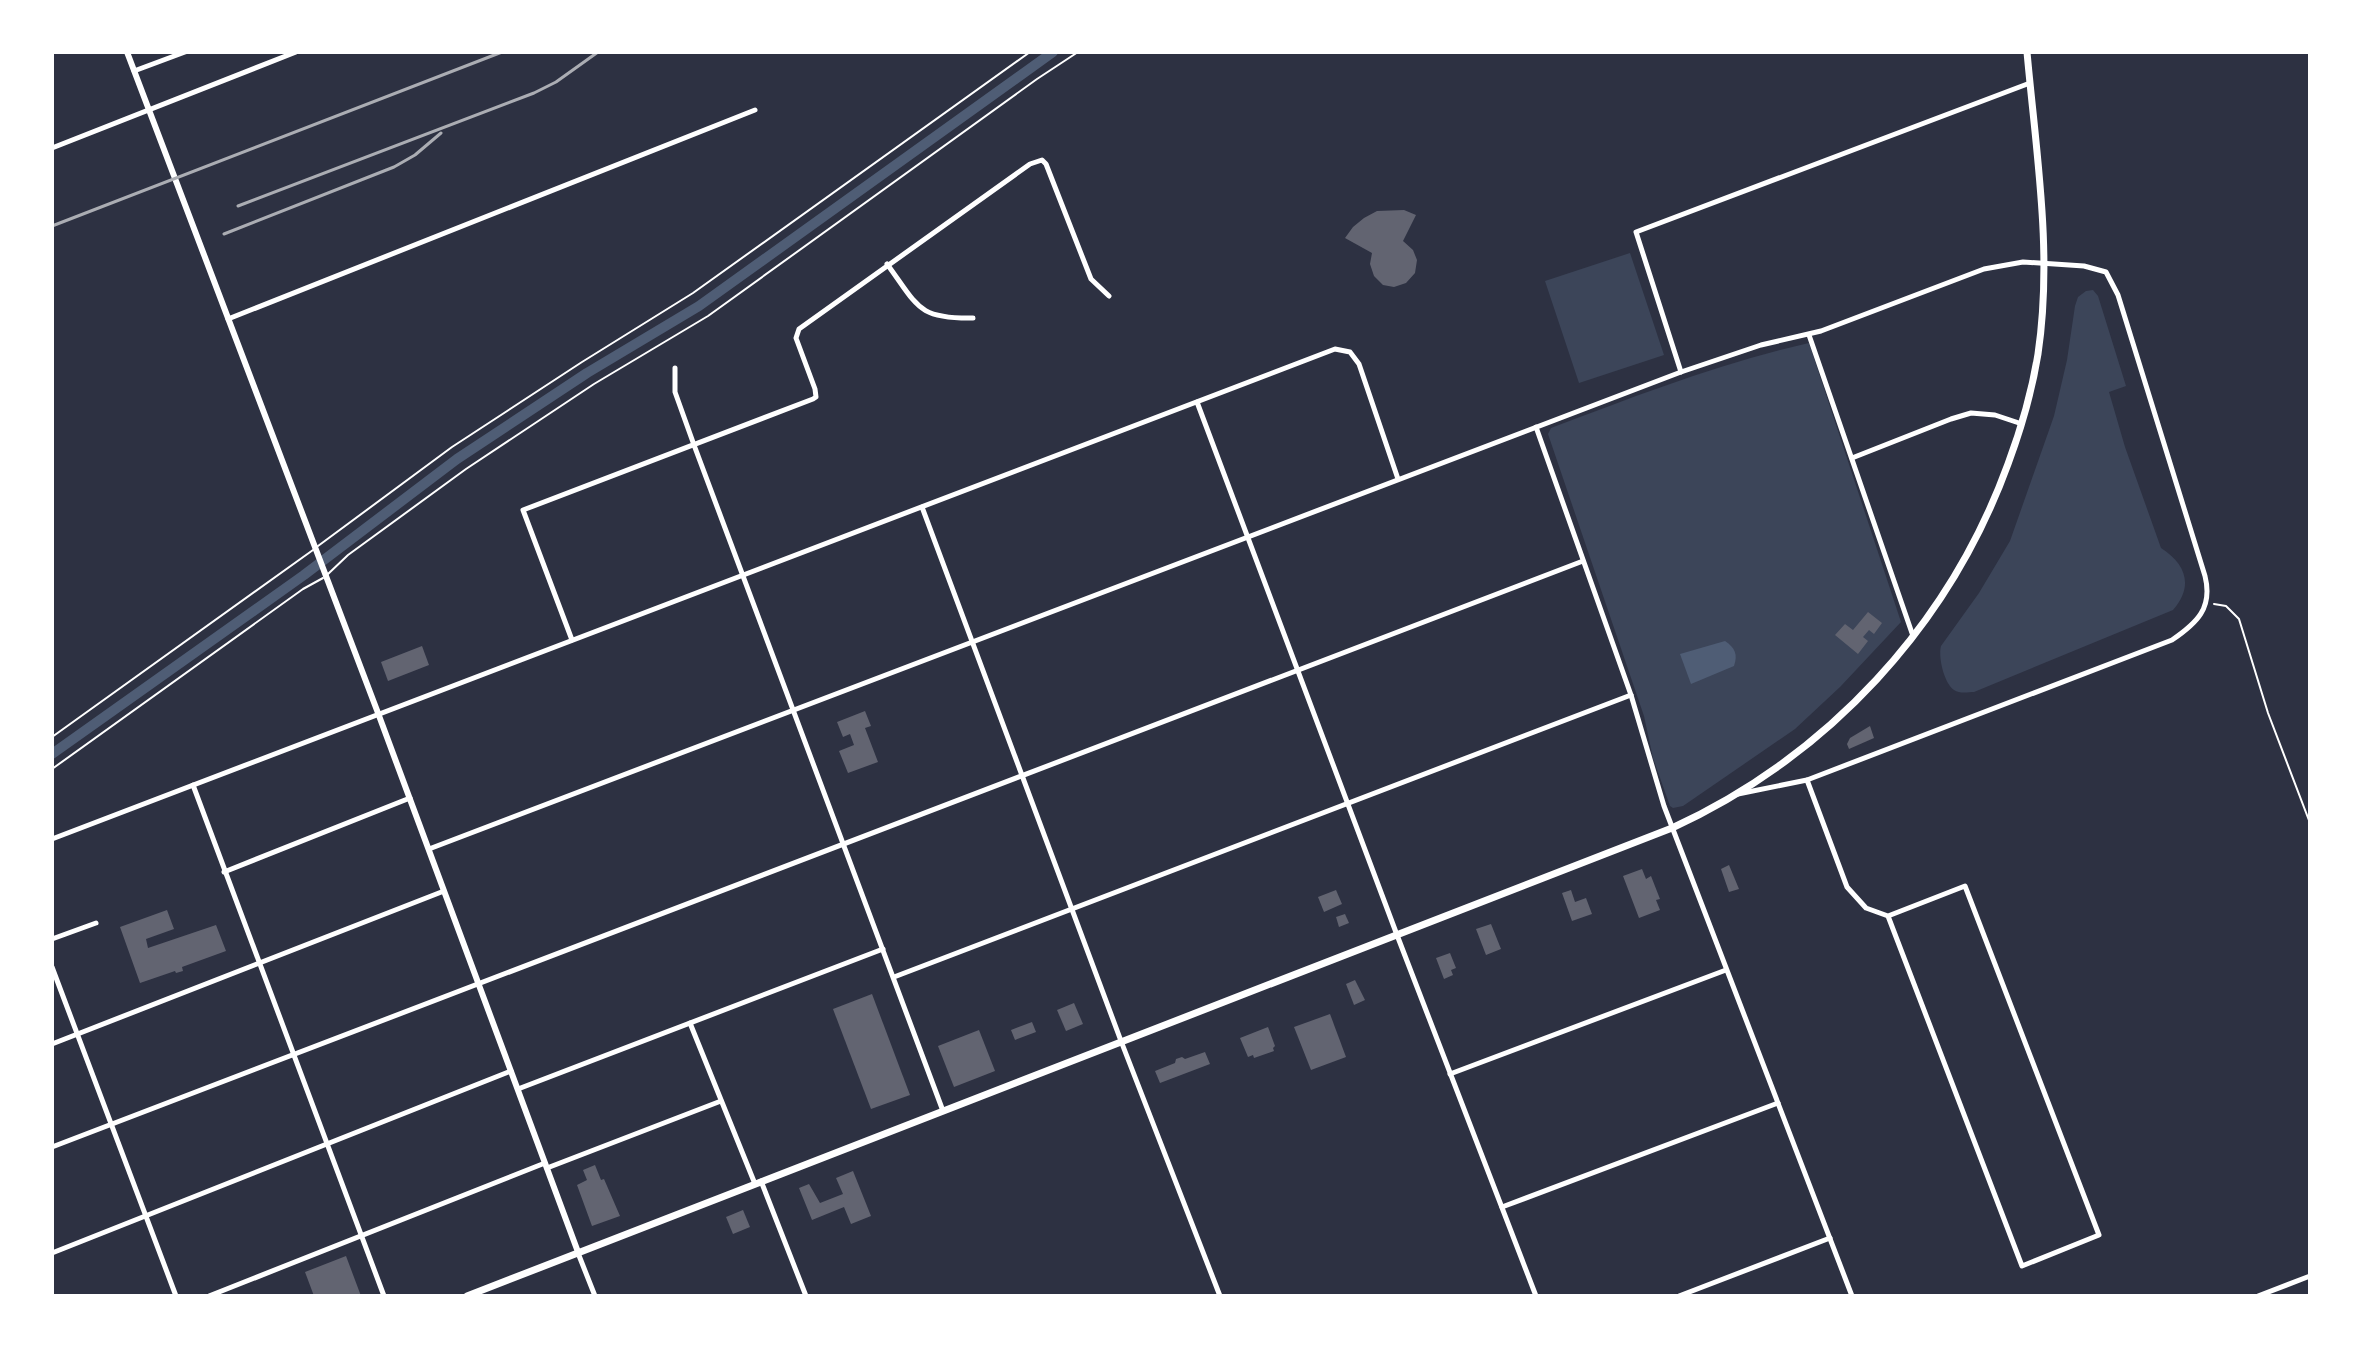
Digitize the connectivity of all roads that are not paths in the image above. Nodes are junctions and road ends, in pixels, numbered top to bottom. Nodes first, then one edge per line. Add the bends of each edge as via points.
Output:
1 (127, 52) edge
2 (185, 52) edge
3 (296, 52) edge
4 (1030, 52) edge
5 (1078, 52) edge
6 (2027, 52) edge
7 (283, 54) edge
8 (134, 71) junction
9 (2030, 83) junction
10 (149, 110) junction
11 (755, 110) dead end
12 (52, 148) edge
13 (887, 264) junction
14 (2044, 264) junction
15 (1109, 296) dead end
16 (973, 318) dead end
17 (228, 319) junction
18 (1809, 335) junction
19 (675, 368) dead end
20 (1681, 372) junction
21 (1197, 402) junction
22 (2022, 424) junction
23 (1536, 427) junction
24 (694, 445) junction
25 (1852, 458) junction
26 (1398, 479) junction
27 (922, 507) junction
28 (1248, 536) junction
29 (317, 551) junction
30 (1583, 561) junction
31 (326, 574) junction
32 (742, 575) junction
33 (1913, 637) junction
34 (572, 640) junction
35 (973, 642) junction
36 (1299, 670) junction
37 (1631, 695) junction
38 (793, 710) junction
39 (378, 713) junction
40 (52, 737) edge
41 (52, 769) edge
42 (1022, 775) junction
43 (1807, 780) junction
44 (193, 785) junction
45 (1738, 794) junction
46 (410, 798) junction
47 (1348, 804) junction
48 (1672, 828) junction
49 (52, 839) edge
50 (844, 844) junction
51 (429, 849) junction
52 (224, 872) junction
53 (444, 891) junction
54 (1072, 909) junction
55 (1888, 916) junction
56 (96, 923) dead end
57 (1397, 935) junction
58 (52, 939) edge
59 (883, 949) junction
60 (259, 963) junction
61 (52, 967) edge
62 (1727, 970) junction
63 (894, 977) junction
64 (478, 983) junction
65 (690, 1023) junction
66 (77, 1034) junction
67 (1121, 1041) junction
68 (52, 1044) edge
69 (294, 1055) junction
70 (511, 1071) junction
71 (1450, 1074) junction
72 (518, 1089) junction
73 (721, 1101) junction
74 (1778, 1103) junction
75 (943, 1111) junction
76 (111, 1124) junction
77 (328, 1144) junction
78 (52, 1147) edge
79 (546, 1165) junction
80 (758, 1182) junction
81 (1502, 1207) junction
82 (146, 1216) junction
83 (362, 1237) junction
84 (1830, 1238) junction
85 (578, 1252) junction
86 (52, 1253) edge
87 (2310, 1276) edge
88 (484, 1293) edge
89 (176, 1296) edge
90 (209, 1296) edge
91 (384, 1296) edge
92 (467, 1296) edge
93 (595, 1296) edge
94 (806, 1296) edge
95 (1220, 1296) edge
96 (1536, 1296) edge
97 (1679, 1296) edge
98 (1852, 1296) edge
99 (2258, 1296) edge

1 - 8 street
2 - 8 street
3 - 7 street
4 - 29 lane via 693,293 452,447
5 - 31 lane via 708,316 466,469
6 - 9 main road
7 - 10 street
8 - 10 street
9 - 14 main road
9 - 20 street via 1636,232
10 - 12 street
10 - 17 street
11 - 17 street
13 - 15 street via 1042,160 1091,279
13 - 16 street via 927,313
13 - 24 street via 797,333 816,397
14 - 18 street via 1984,269
14 - 22 main road via 2038,355
14 - 43 street via 2096,268 2114,283 2205,576 2203,611 2172,640
17 - 29 street
18 - 20 street
18 - 25 street
19 - 24 street via 675,392
20 - 23 street
21 - 26 street via 1335,349 1350,352 1359,364
21 - 27 street
21 - 28 street
22 - 25 street via 1971,413
22 - 33 main road via 1985,521
23 - 26 street
23 - 30 street
24 - 32 street
24 - 34 street via 523,510
25 - 33 street
26 - 28 street
27 - 32 street
27 - 35 street
28 - 35 street
28 - 36 street
29 - 31 street
29 - 40 lane
30 - 36 street
30 - 37 street
31 - 39 street
31 - 41 lane
32 - 34 street
32 - 38 street
33 - 45 main road via 1840,718
34 - 39 street
35 - 38 street
35 - 42 street
36 - 42 street
36 - 47 street
37 - 47 street
37 - 48 street
38 - 50 street
38 - 51 street
39 - 44 street
39 - 46 street
42 - 50 street
42 - 54 street
43 - 45 street
43 - 55 street via 1847,887 1866,908
44 - 49 street
44 - 52 street
45 - 48 main road
46 - 51 street
46 - 52 street
47 - 54 street
47 - 57 street
48 - 57 main road
48 - 62 street
50 - 59 street
50 - 64 street
51 - 53 street
52 - 60 street
53 - 60 street
53 - 64 street
54 - 63 street
54 - 67 street
55 - 55 street via 1965,886 2099,1235 2022,1266
56 - 58 street
57 - 67 main road
57 - 71 street
59 - 63 street
59 - 65 street
60 - 66 street
60 - 69 street
61 - 66 street
62 - 71 street
62 - 74 street
63 - 75 street
64 - 69 street
64 - 70 street
65 - 72 street
65 - 73 street
66 - 68 street
66 - 76 street
67 - 75 main road
67 - 95 street
69 - 76 street
69 - 77 street
70 - 72 street
70 - 77 street
71 - 81 street
72 - 79 street
73 - 79 street
73 - 80 street
74 - 81 street
74 - 84 street
75 - 80 main road
76 - 78 street
76 - 82 street
77 - 82 street
77 - 83 street
79 - 83 street
79 - 85 street
80 - 85 main road
80 - 94 street
81 - 96 street
82 - 86 street
82 - 89 street
83 - 90 street
83 - 91 street
84 - 97 street
84 - 98 street
85 - 88 main road
85 - 93 street
87 - 99 street
88 - 92 main road

